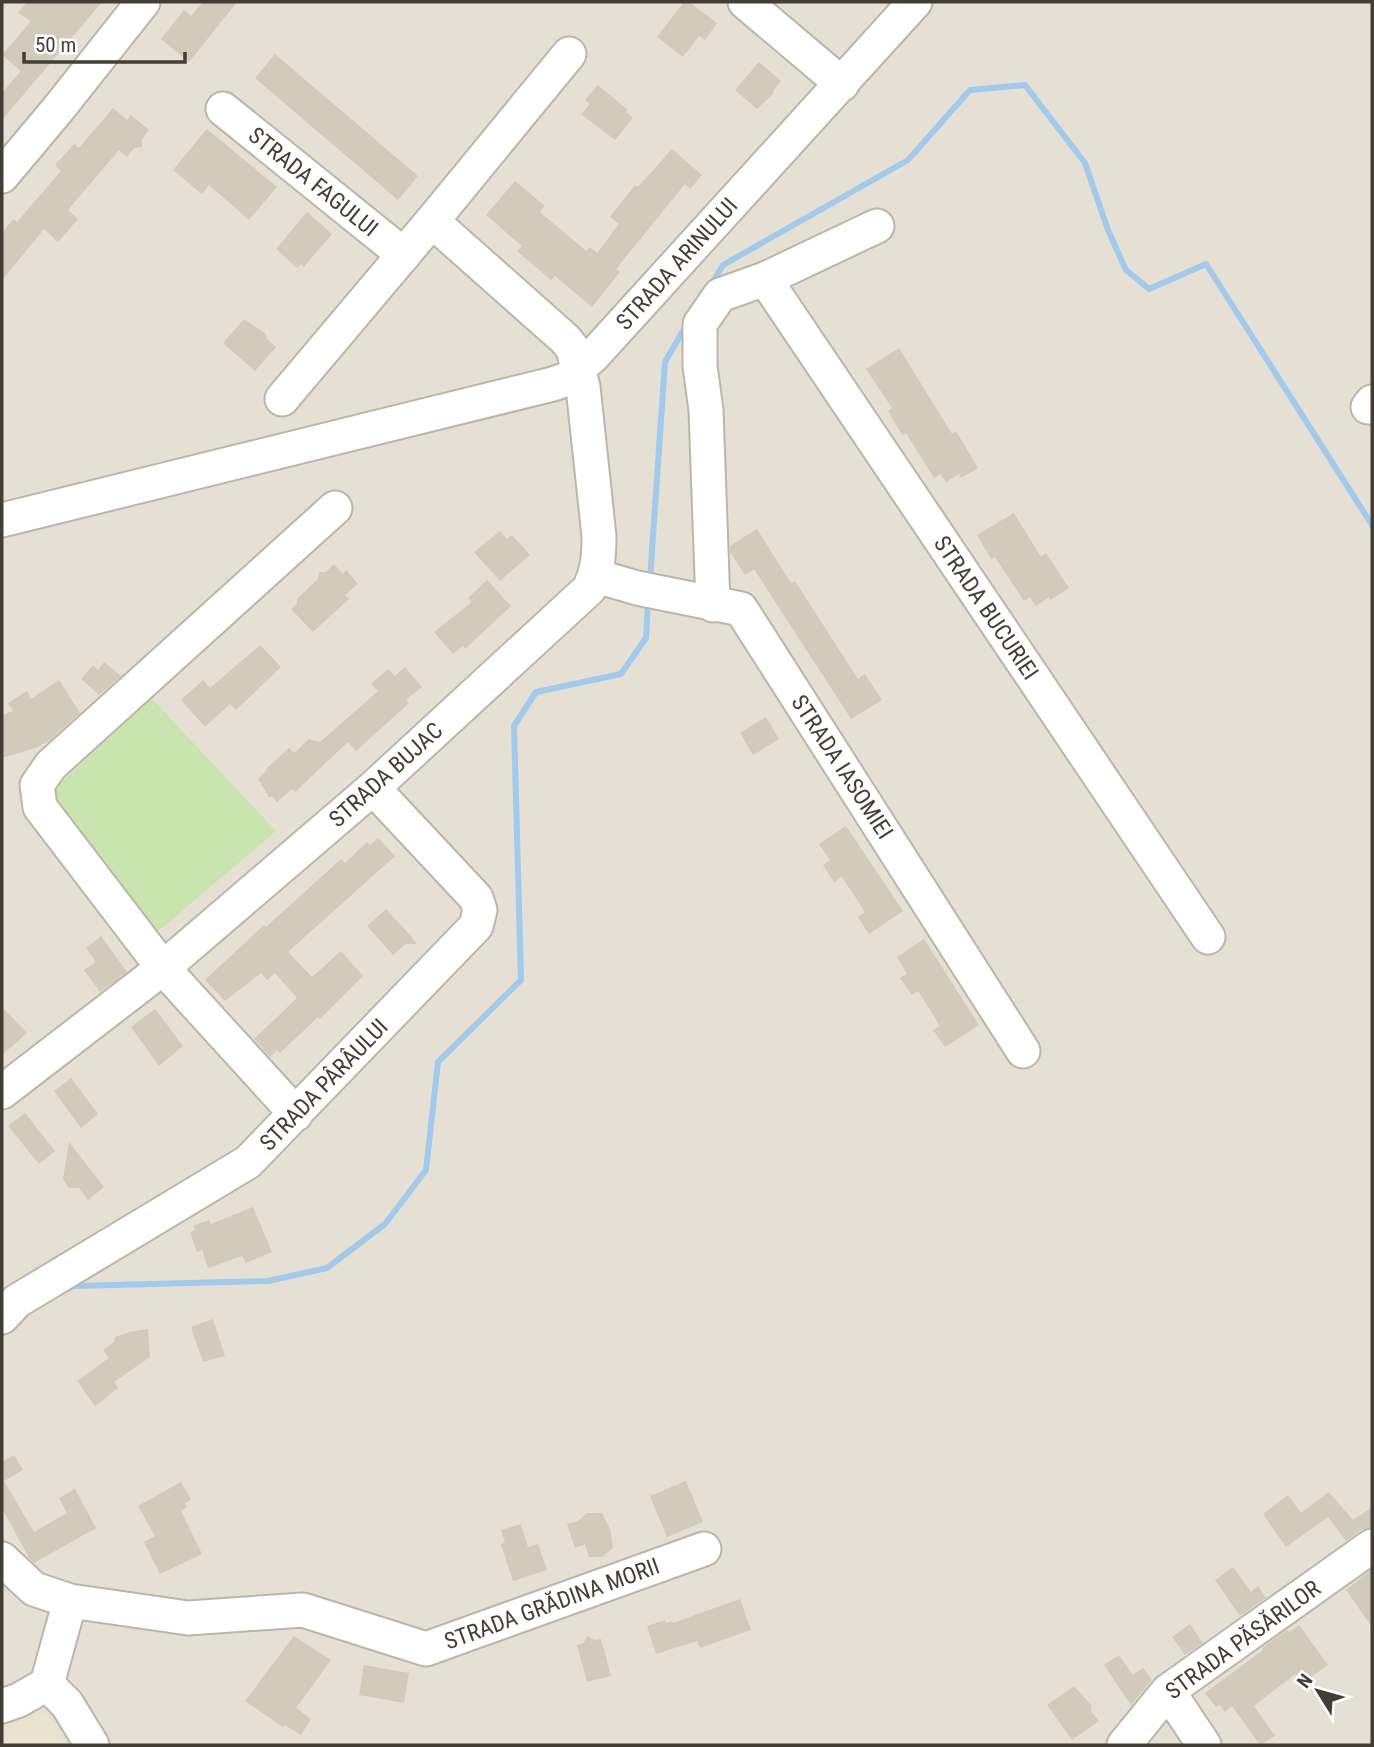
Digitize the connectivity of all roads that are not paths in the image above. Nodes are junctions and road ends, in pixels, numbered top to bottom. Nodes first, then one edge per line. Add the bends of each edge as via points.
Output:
1 (144, 2) edge
2 (745, 2) edge
3 (915, 2) edge
4 (569, 54) dead end
5 (842, 84) junction
6 (223, 108) dead end
7 (2, 176) edge
8 (432, 222) junction
9 (877, 226) dead end
10 (404, 255) junction
11 (765, 279) junction
12 (579, 369) junction
13 (282, 399) dead end
14 (335, 508) dead end
15 (2, 520) edge
16 (596, 576) junction
17 (713, 604) junction
18 (373, 789) junction
19 (1208, 937) dead end
20 (163, 968) junction
21 (1023, 1051) dead end
22 (2, 1092) edge
23 (296, 1114) junction
24 (2, 1317) edge
25 (1372, 1546) edge
26 (704, 1549) dead end
27 (2, 1559) edge
28 (70, 1601) junction
29 (47, 1684) junction
30 (1168, 1691) junction
31 (2, 1706) edge
32 (92, 1745) edge
33 (1124, 1745) edge
34 (1204, 1745) edge

1 - 7 street
2 - 5 street
3 - 5 street, STRADA ARINULUI
4 - 8 street
5 - 12 street, STRADA ARINULUI
6 - 10 street, STRADA FAGULUI
8 - 10 street
8 - 12 street via 565,339
9 - 11 street
10 - 13 street
11 - 17 street via 720,295 700,324
11 - 19 street, STRADA BUCURIEI
12 - 15 street, STRADA ARINULUI via 553,384
12 - 16 street via 599,536
14 - 20 street via 51,765 37,785 40,807
16 - 17 street, STRADA IASOMIEI
16 - 18 street, STRADA BUJAC via 589,589
17 - 21 street, STRADA IASOMIEI via 741,609
18 - 20 street, STRADA BUJAC
18 - 23 street, STRADA PÂRÂULUI via 476,898 480,911 466,938
20 - 22 street, STRADA BUJAC
20 - 23 street
23 - 24 street, STRADA PÂRÂULUI via 248,1162 17,1301
25 - 30 street, STRADA PĂSĂRILOR
26 - 28 street, STRADA GRĂDINA MORII via 426,1649 303,1610 188,1618
27 - 28 street, STRADA GRĂDINA MORII via 34,1589
28 - 29 street
29 - 31 street
29 - 32 street via 67,1704
30 - 33 street, STRADA PĂSĂRILOR
30 - 34 street

